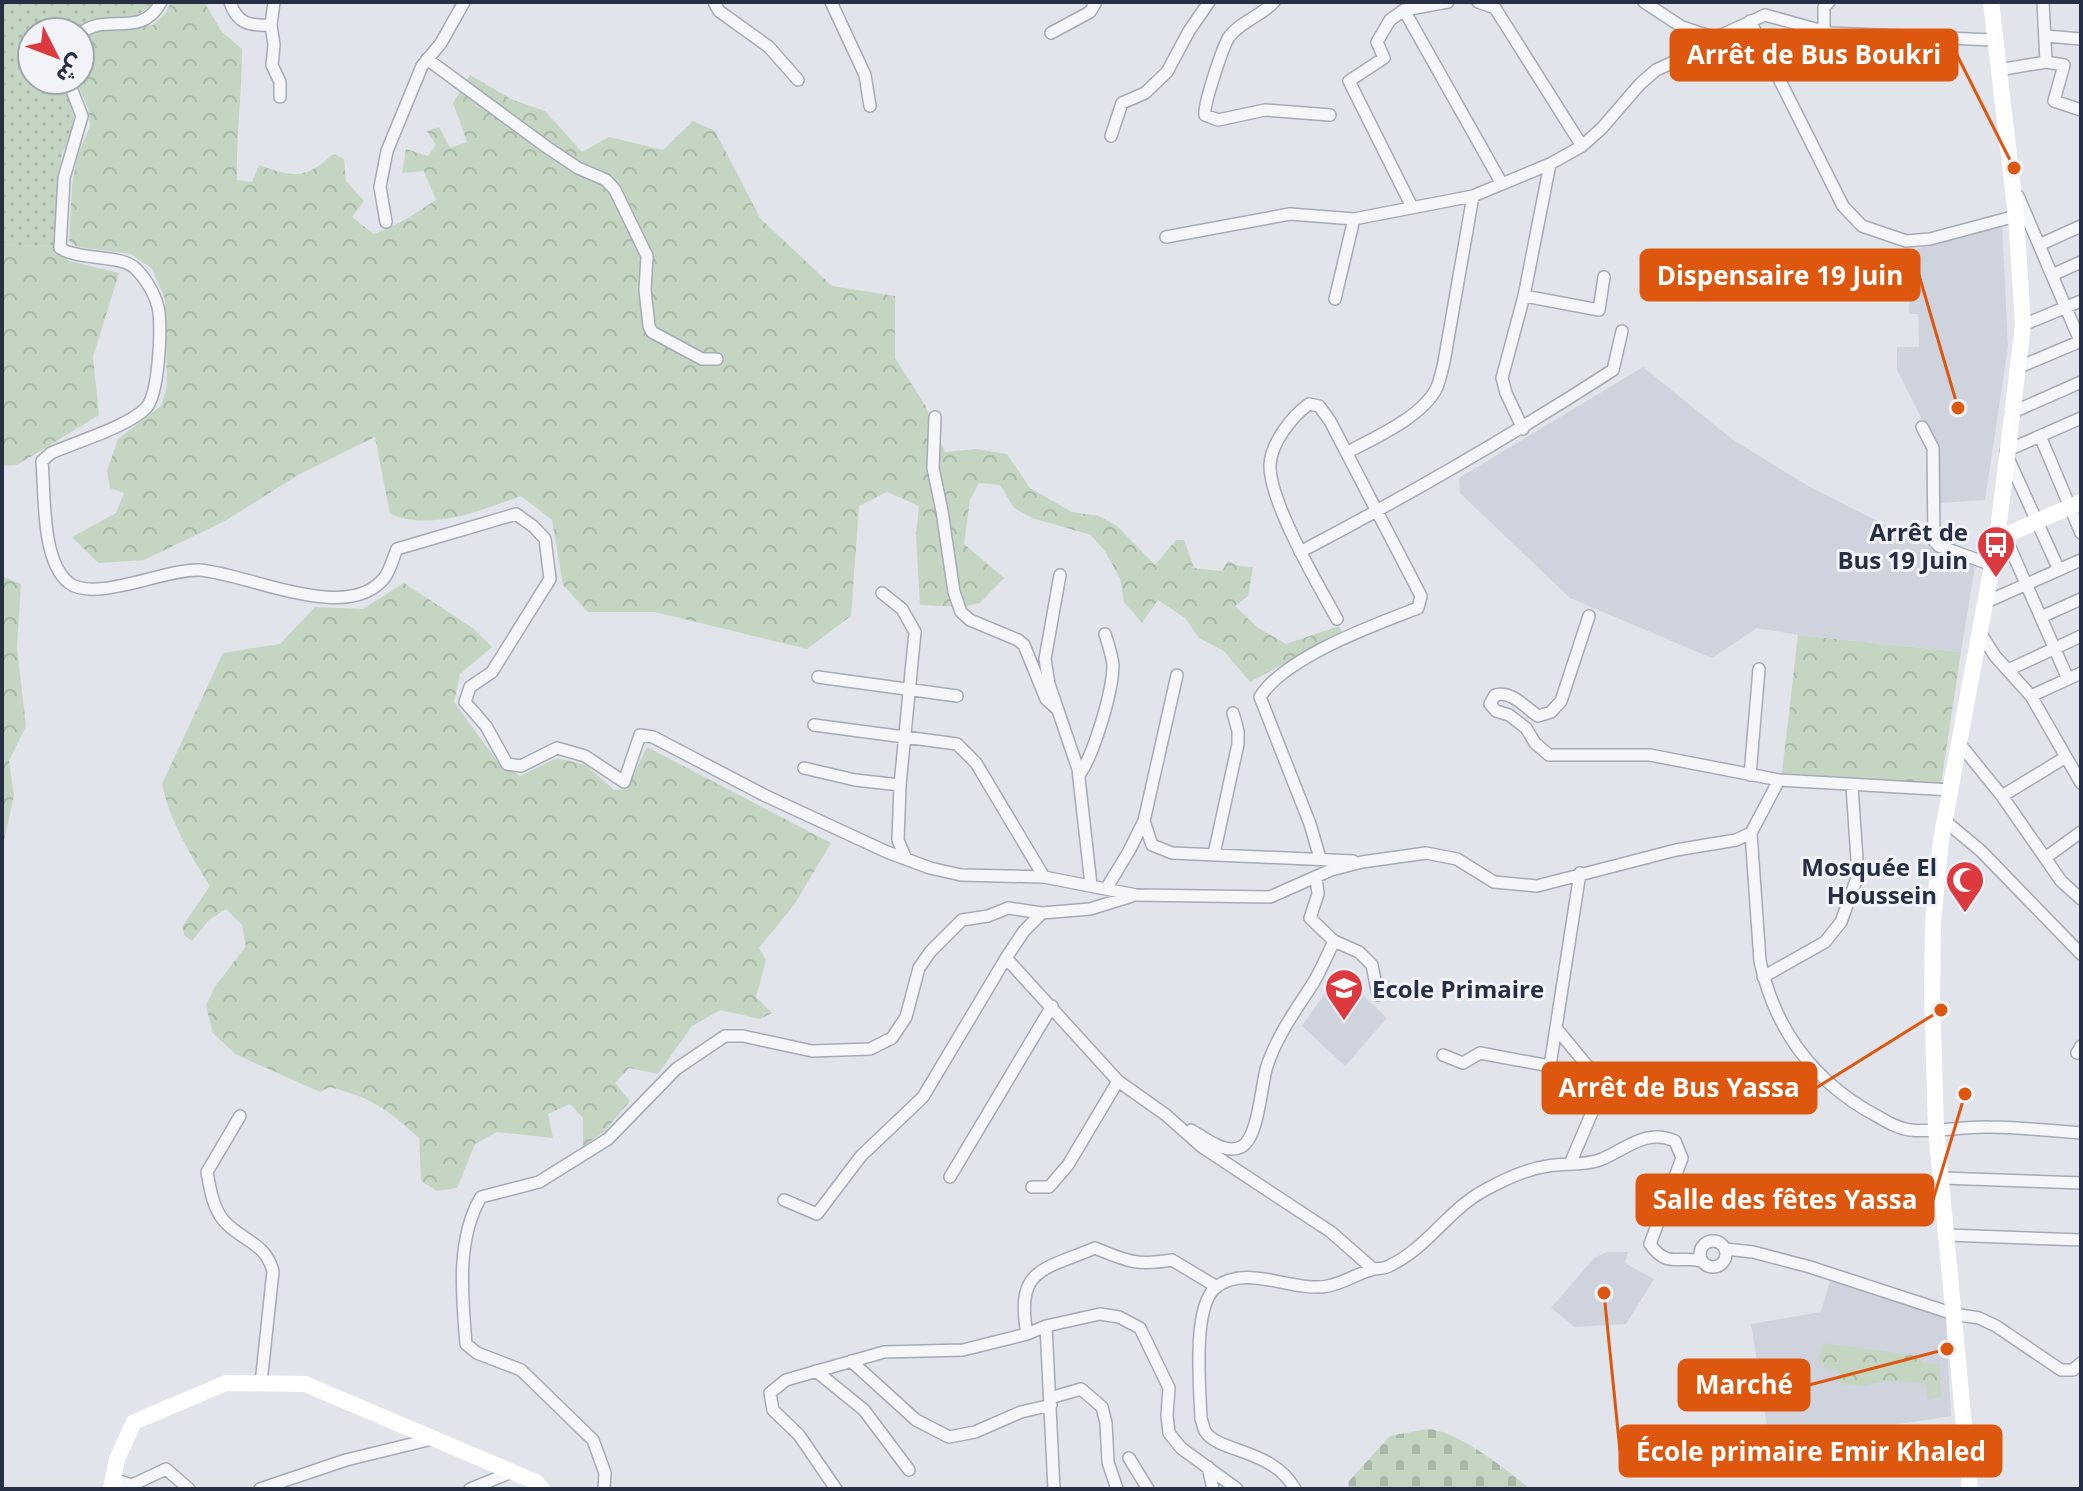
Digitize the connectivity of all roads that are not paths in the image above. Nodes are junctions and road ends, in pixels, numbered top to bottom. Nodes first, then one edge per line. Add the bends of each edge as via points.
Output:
1 (161, 2) edge
2 (230, 2) edge
3 (274, 2) edge
4 (464, 2) edge
5 (714, 2) edge
6 (831, 2) edge
7 (1096, 2) edge
8 (1209, 2) edge
9 (1274, 2) edge
10 (1448, 2) edge
11 (1478, 2) edge
12 (1644, 2) edge
13 (1829, 2) edge
14 (1991, 2) edge
15 (2043, 2) edge
16 (1404, 10) junction
17 (1750, 21) junction
18 (271, 25) junction
19 (96, 26) edge
20 (1824, 32) junction
21 (1051, 33) dead end
22 (2046, 36) junction
23 (1715, 38) junction
24 (2081, 39) edge
25 (1994, 40) junction
26 (427, 59) junction
27 (2046, 62) junction
28 (1998, 70) junction
29 (798, 80) dead end
30 (74, 96) edge
31 (280, 97) dead end
32 (870, 106) dead end
33 (2081, 110) edge
34 (1330, 115) dead end
35 (1111, 136) dead end
36 (1582, 146) junction
37 (1550, 164) junction
38 (2011, 181) junction
39 (1502, 184) junction
40 (1473, 196) junction
41 (1412, 207) junction
42 (2016, 216) junction
43 (1354, 219) junction
44 (386, 222) dead end
45 (2081, 226) edge
46 (1166, 237) dead end
47 (2039, 245) junction
48 (2081, 262) edge
49 (2052, 275) junction
50 (1604, 277) dead end
51 (1524, 296) junction
52 (1335, 299) dead end
53 (2081, 301) edge
54 (2066, 308) junction
55 (2023, 325) junction
56 (1622, 331) dead end
57 (2081, 342) edge
58 (717, 359) dead end
59 (2017, 368) junction
60 (2081, 382) edge
61 (2011, 413) junction
62 (935, 417) dead end
63 (2081, 418) edge
64 (1922, 427) dead end
65 (1523, 429) junction
66 (2040, 436) junction
67 (1348, 452) junction
68 (2006, 452) junction
69 (2075, 504) edge
70 (1377, 512) junction
71 (2038, 521) junction
72 (2081, 533) edge
73 (2001, 538) junction
74 (1300, 552) junction
75 (2081, 560) edge
76 (1992, 565) junction
77 (2059, 570) junction
78 (1060, 575) dead end
79 (2027, 584) junction
80 (882, 593) dead end
81 (2081, 599) edge
82 (1984, 603) junction
83 (1589, 616) dead end
84 (2041, 617) junction
85 (1337, 619) dead end
86 (1105, 634) dead end
87 (1981, 634) junction
88 (2081, 636) edge
89 (2054, 648) junction
90 (1759, 669) dead end
91 (2008, 670) junction
92 (2081, 673) edge
93 (1177, 675) dead end
94 (818, 677) dead end
95 (2068, 679) junction
96 (908, 690) junction
97 (957, 696) dead end
98 (2031, 696) junction
99 (1057, 709) junction
100 (1233, 713) dead end
101 (814, 725) dead end
102 (904, 738) junction
103 (1959, 743) junction
104 (2066, 757) junction
105 (804, 768) dead end
106 (1079, 775) junction
107 (1750, 775) junction
108 (1779, 780) junction
109 (2081, 783) edge
110 (900, 785) junction
111 (1852, 786) junction
112 (1951, 790) junction
113 (2002, 796) junction
114 (1144, 821) junction
115 (1945, 821) junction
116 (2081, 832) edge
117 (1751, 833) junction
118 (1214, 854) junction
119 (905, 857) junction
120 (1320, 858) junction
121 (2045, 858) junction
122 (1362, 862) junction
123 (1580, 873) junction
124 (1044, 877) junction
125 (1316, 877) junction
126 (1091, 885) junction
127 (1106, 889) junction
128 (1136, 895) junction
129 (2081, 899) edge
130 (1042, 913) junction
131 (1334, 941) junction
132 (2081, 954) edge
133 (1006, 958) junction
134 (1763, 977) junction
135 (1378, 995) dead end
136 (1052, 1006) junction
137 (1556, 1028) junction
138 (1443, 1055) dead end
139 (1118, 1081) junction
140 (240, 1116) dead end
141 (1173, 1121) junction
142 (1936, 1128) junction
143 (2081, 1133) edge
144 (1570, 1164) junction
145 (950, 1177) dead end
146 (1942, 1178) junction
147 (2081, 1183) edge
148 (1032, 1187) dead end
149 (784, 1200) dead end
150 (1948, 1235) junction
151 (2081, 1240) edge
152 (1728, 1253) junction
153 (1698, 1257) junction
154 (1373, 1269) junction
155 (1217, 1287) junction
156 (1954, 1314) junction
157 (1046, 1326) junction
158 (1027, 1334) junction
159 (851, 1361) junction
160 (2081, 1363) edge
161 (816, 1371) junction
162 (261, 1383) junction
163 (1050, 1401) junction
164 (432, 1439) junction
165 (1129, 1458) dead end
166 (1208, 1467) junction
167 (166, 1469) junction
168 (909, 1470) dead end
169 (512, 1472) junction
170 (112, 1484) edge
171 (174, 1489) edge
172 (189, 1489) edge
173 (260, 1489) edge
174 (470, 1489) edge
175 (542, 1489) edge
176 (604, 1489) edge
177 (836, 1489) edge
178 (1054, 1489) edge
179 (1117, 1489) edge
180 (1148, 1489) edge
181 (1213, 1489) edge
182 (1237, 1489) edge
183 (1295, 1489) edge
184 (1970, 1489) edge

1 - 19 street via 154,16 141,23
2 - 18 street via 238,20 250,26
3 - 18 street
4 - 26 street
5 - 29 street via 769,47
6 - 32 street via 865,75
7 - 21 street via 1090,12
8 - 35 street via 1167,72 1145,93 1122,103
9 - 34 street via 1229,37 1206,97 1205,115 1218,120 1265,110
10 - 16 street
11 - 36 street via 1495,8
12 - 23 street via 1682,27
13 - 20 street via 1824,7
14 - 25 main road
15 - 22 street
16 - 39 street
16 - 41 street via 1390,20 1377,42 1384,58 1349,81
17 - 20 street via 1773,15
17 - 23 street
17 - 42 street via 1843,206 1862,226 1906,241
18 - 31 street
20 - 25 street
22 - 24 street
22 - 27 street
23 - 36 street via 1648,77
25 - 28 main road
26 - 44 street via 383,167 380,187
26 - 58 street via 548,148 606,180 647,256 645,290 652,332 702,359
27 - 28 street
27 - 33 street via 2064,65 2054,101
28 - 38 main road
30 - 119 street via 82,116 64,178 60,248 72,256 134,266 159,311 157,387 148,407 42,461 49,542 55,564 70,583 102,589 198,570 313,598 358,596 385,578 397,549 516,514 545,539 550,579 492,672 470,687 465,702 507,764 521,766 557,748 585,756 624,782 640,735 653,737 766,796
36 - 37 street
37 - 39 street
37 - 51 street
38 - 42 main road
38 - 47 street
39 - 40 street
40 - 41 street
40 - 67 street via 1437,388 1397,426
41 - 43 street
42 - 55 main road
43 - 46 street via 1290,214
43 - 52 street
45 - 47 street
47 - 49 street
48 - 49 street
49 - 54 street
50 - 51 street via 1599,310
51 - 65 street via 1502,378
53 - 54 street
54 - 55 street
54 - 57 street
55 - 59 main road
56 - 65 street via 1613,370
57 - 59 street
59 - 61 main road
60 - 61 street
61 - 68 main road
62 - 99 street via 933,468 961,612 1024,645 1046,699
63 - 66 street
64 - 76 street via 1933,448 1934,541
65 - 70 street
66 - 68 street
66 - 69 street
67 - 70 street
67 - 74 street via 1319,406 1309,404 1284,430 1270,462 1271,481
68 - 71 street
68 - 73 main road
69 - 71 main road
69 - 72 street
70 - 74 street
70 - 120 street via 1421,596 1418,608 1330,644 1286,672 1260,697
71 - 73 main road
71 - 77 street
73 - 76 main road
73 - 79 street
74 - 85 street
75 - 77 street
76 - 82 main road
77 - 79 street
78 - 99 street via 1045,659
79 - 82 street
79 - 84 street
80 - 96 street via 902,609 915,632
81 - 84 street
82 - 87 main road
83 - 107 street via 1561,701 1551,712 1538,716 1503,693 1490,704 1496,711 1526,728 1549,755 1650,755
84 - 89 street
86 - 106 street via 1112,676 1095,745
87 - 91 street
87 - 103 main road
88 - 89 street
89 - 91 street
89 - 95 street
90 - 107 street
91 - 98 street
92 - 95 street
93 - 114 street
94 - 96 street
95 - 98 street
96 - 97 street
96 - 102 street
98 - 104 street
99 - 106 street
100 - 118 street via 1238,744
101 - 102 street
102 - 110 street
102 - 124 street via 957,744 968,752
103 - 112 main road
103 - 113 street
104 - 109 street
104 - 113 street
105 - 110 street
106 - 126 street
107 - 108 street
108 - 111 street
108 - 117 street
110 - 119 street via 898,840
111 - 112 street
111 - 134 street via 1858,875 1841,922 1825,942
112 - 115 main road
113 - 121 street
114 - 118 street via 1159,850
114 - 127 street
115 - 132 street
115 - 142 main road via 1933,922
116 - 121 street
117 - 123 street
117 - 134 street
118 - 120 street
119 - 124 street via 961,875
120 - 122 street
121 - 129 street
122 - 123 street via 1443,855 1494,882 1512,885 1537,886
122 - 125 street
123 - 137 street
124 - 126 street
125 - 128 street via 1270,897
125 - 131 street via 1318,894 1310,918
126 - 127 street
127 - 128 street
128 - 130 street via 1090,909
130 - 133 street
130 - 176 street via 1008,908 962,920 919,968 906,1017 892,1038 870,1049 812,1051 725,1036 676,1069 608,1139 539,1182 481,1197 469,1217 461,1291 466,1344 521,1370 593,1440 605,1473
131 - 135 street via 1359,952 1372,965
131 - 141 street via 1267,1066 1256,1123 1246,1144 1224,1149
133 - 136 street
133 - 149 street via 923,1097 861,1156 817,1214
134 - 142 street via 1782,1027 1834,1089 1895,1126
136 - 139 street
136 - 145 street
137 - 138 street via 1550,1066 1480,1053 1463,1063
137 - 144 street via 1599,1080 1593,1110
139 - 141 street
139 - 148 street via 1068,1165 1049,1187
140 - 162 street via 207,1172 224,1221 258,1246 273,1271
141 - 154 street via 1202,1147 1331,1232
142 - 143 street
142 - 146 main road
144 - 153 street via 1599,1161 1640,1139 1675,1141 1682,1158 1650,1244 1668,1259
144 - 154 street via 1515,1175 1481,1192 1412,1254 1387,1268
146 - 147 street
146 - 150 main road
150 - 151 street
150 - 156 main road
152 - 153 street via 1713,1267
152 - 153 street via 1711,1241
152 - 156 street via 1753,1252 1810,1267
154 - 155 street via 1328,1286 1298,1287 1255,1278
155 - 158 street via 1172,1260 1132,1263 1095,1248 1042,1268 1026,1289 1022,1306
155 - 183 street via 1201,1325 1205,1432 1281,1470
156 - 160 street via 1996,1326 2061,1370
156 - 184 main road
157 - 158 street
157 - 163 street
157 - 166 street via 1100,1314 1140,1328 1169,1388 1169,1433
158 - 159 street via 963,1350 884,1352
159 - 161 street
159 - 163 street via 916,1420 949,1437 975,1432
161 - 168 street via 864,1410
161 - 177 street via 786,1380 770,1393 773,1410 799,1435
162 - 164 main road via 305,1384
162 - 170 main road via 226,1383 134,1422
163 - 178 street
163 - 179 street via 1081,1389 1102,1407
164 - 169 main road
164 - 173 street
165 - 180 street
166 - 181 street
166 - 182 street
167 - 170 street via 132,1485
167 - 171 street
167 - 172 street
169 - 174 street
169 - 175 main road

